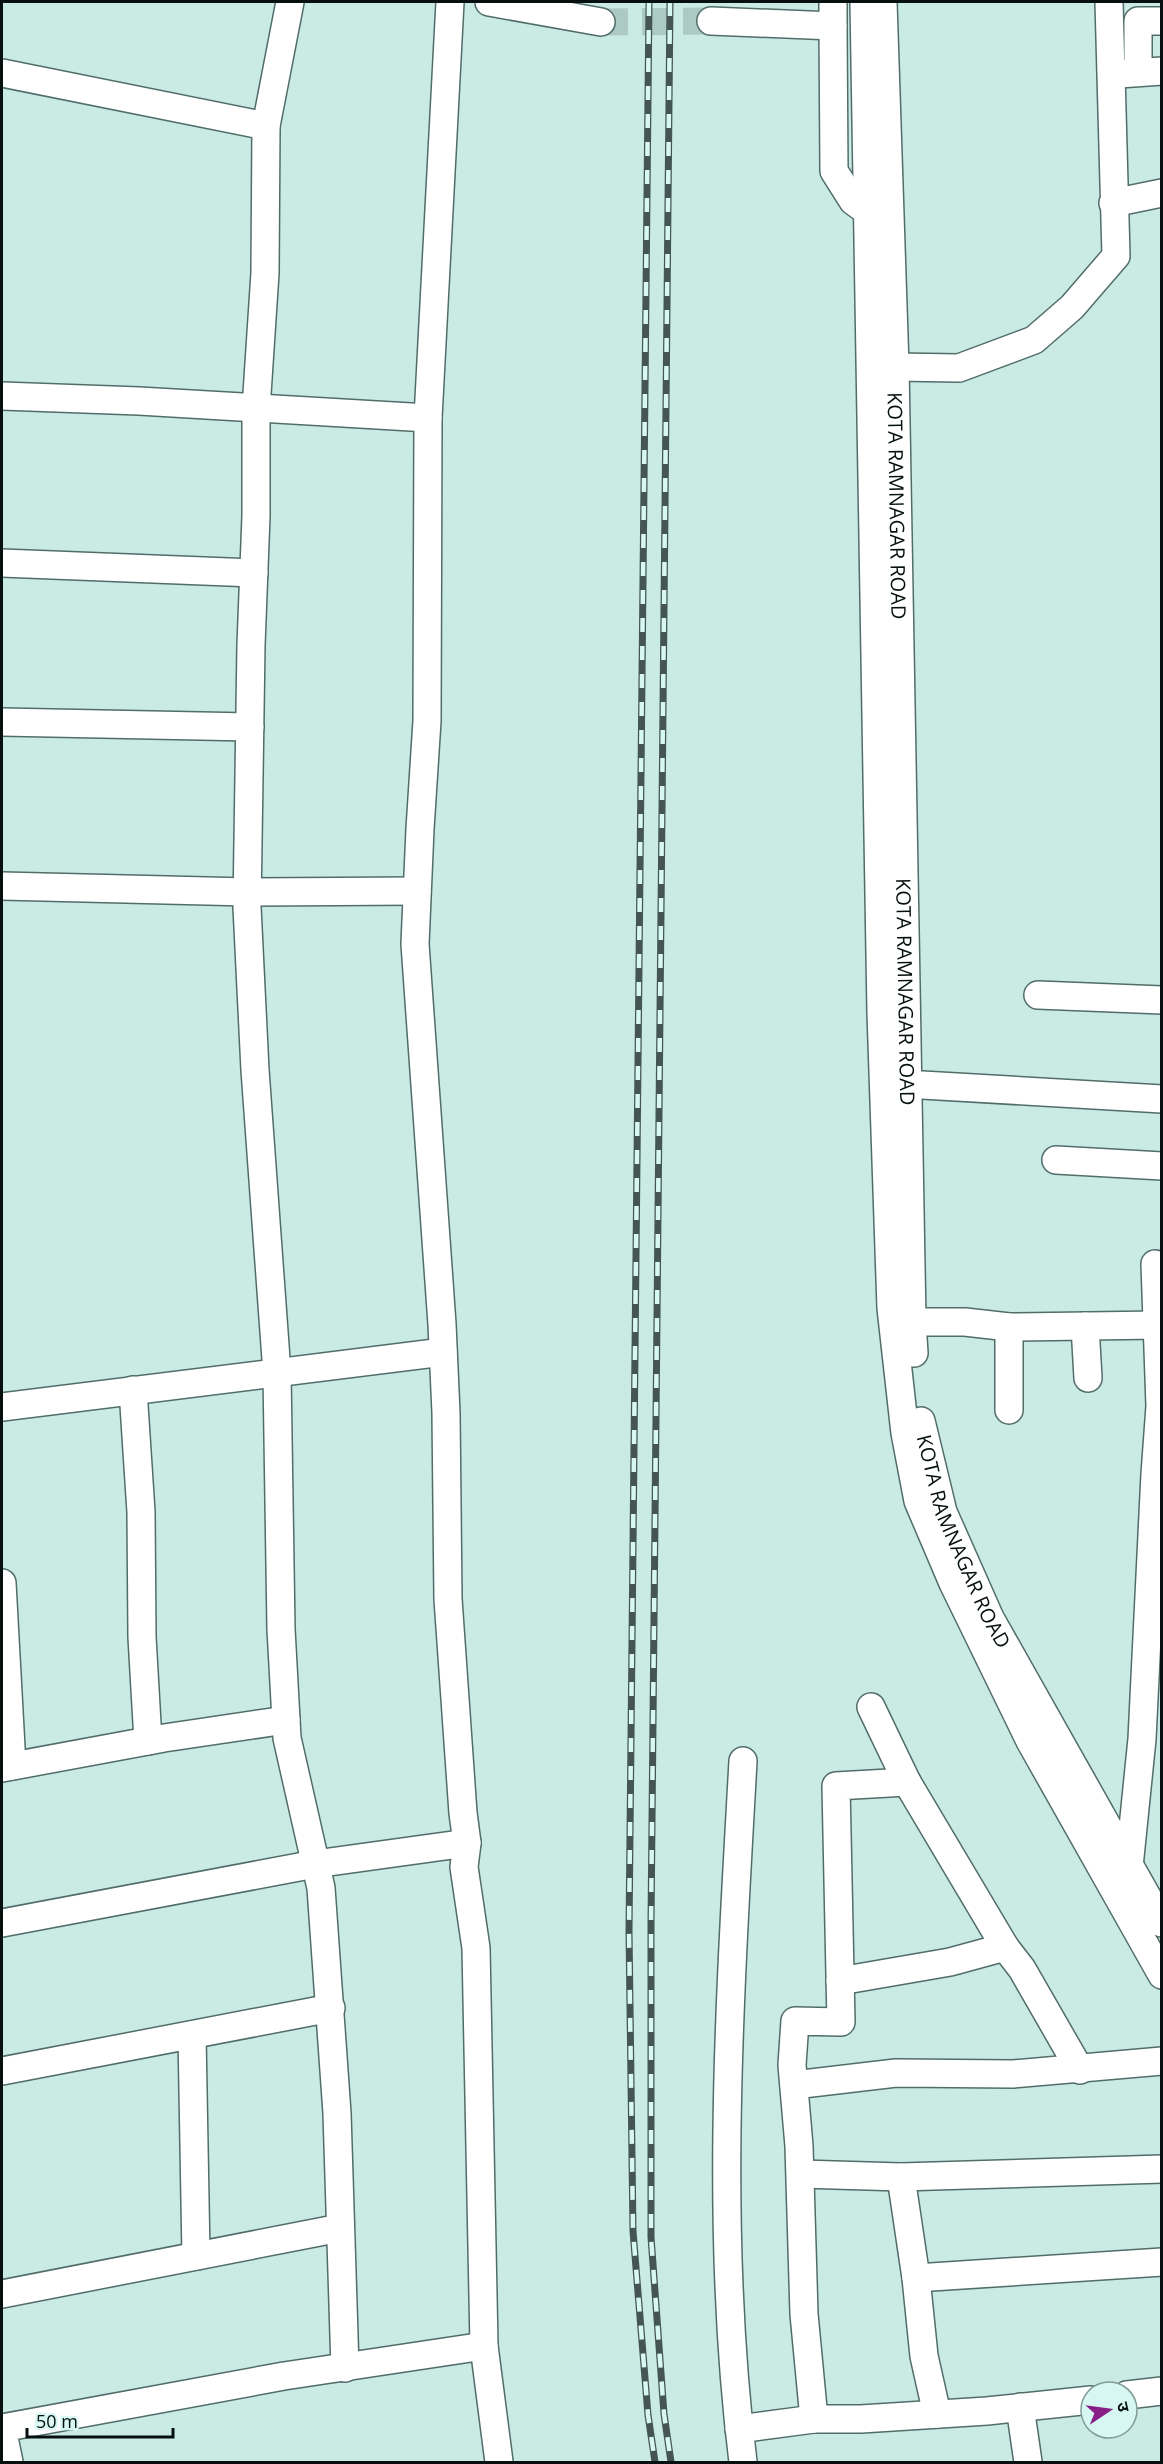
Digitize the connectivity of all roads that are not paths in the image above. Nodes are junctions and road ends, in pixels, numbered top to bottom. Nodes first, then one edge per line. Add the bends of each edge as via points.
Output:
1 (290, 2) edge
2 (450, 2) edge
3 (489, 2) edge
4 (864, 2) edge
5 (883, 2) edge
6 (1109, 2) edge
7 (833, 14) edge
8 (711, 21) tunnel mouth
9 (1161, 21) edge
10 (601, 22) tunnel mouth
11 (1137, 72) edge
12 (2, 73) edge
13 (266, 126) junction
14 (1161, 193) edge
15 (1113, 203) junction
16 (868, 212) junction
17 (880, 261) junction
18 (895, 367) junction
19 (2, 396) edge
20 (256, 409) junction
21 (428, 418) junction
22 (2, 563) edge
23 (254, 573) junction
24 (2, 722) edge
25 (250, 727) junction
26 (2, 886) edge
27 (417, 891) junction
28 (248, 892) junction
29 (1038, 995) dead end
30 (1161, 999) edge
31 (922, 1085) dead end
32 (1161, 1099) edge
33 (1056, 1160) dead end
34 (1161, 1166) edge
35 (1155, 1264) dead end
36 (912, 1322) junction
37 (1159, 1324) junction
38 (1085, 1326) junction
39 (1009, 1327) junction
40 (443, 1352) junction
41 (277, 1373) junction
42 (1088, 1378) dead end
43 (133, 1390) junction
44 (2, 1407) edge
45 (1009, 1410) dead end
46 (2, 1583) edge
47 (871, 1707) dead end
48 (286, 1720) junction
49 (148, 1741) junction
50 (743, 1761) dead end
51 (7, 1767) edge
52 (907, 1782) junction
53 (467, 1843) junction
54 (315, 1864) junction
55 (1130, 1867) junction
56 (2, 1923) edge
57 (1161, 1923) edge
58 (1005, 1947) junction
59 (1161, 1975) edge
60 (840, 1981) junction
61 (331, 2008) junction
62 (192, 2035) junction
63 (1161, 2061) edge
64 (1080, 2070) junction
65 (2, 2072) edge
66 (794, 2085) junction
67 (1161, 2169) edge
68 (801, 2174) junction
69 (901, 2177) junction
70 (340, 2229) junction
71 (196, 2256) junction
72 (1161, 2262) edge
73 (916, 2278) junction
74 (2, 2294) edge
75 (484, 2346) junction
76 (345, 2368) junction
77 (1161, 2391) edge
78 (1139, 2394) edge
79 (1079, 2401) edge
80 (1020, 2407) junction
81 (937, 2414) junction
82 (814, 2419) junction
83 (2, 2428) edge
84 (739, 2429) junction
85 (9, 2463) edge
86 (499, 2463) edge
87 (743, 2463) edge
88 (1028, 2463) edge

1 - 13 street
2 - 21 street
3 - 10 street
4 - 16 street
5 - 17 street, KOTA RAMNAGAR ROAD
6 - 11 street
7 - 8 street
7 - 16 street via 834,171 853,201
9 - 11 street via 1138,21
11 - 15 street
12 - 13 street
13 - 20 street via 265,273
14 - 15 street
15 - 18 street via 1116,256 1072,307 1034,340 959,368
16 - 17 street
17 - 18 street, KOTA RAMNAGAR ROAD
17 - 59 street via 881,1013 891,1308 905,1433 918,1502 952,1583 1030,1741
18 - 36 street, KOTA RAMNAGAR ROAD
19 - 20 street
20 - 21 street
20 - 23 street
21 - 27 street via 428,721
22 - 23 street
23 - 25 street
24 - 25 street
25 - 28 street
26 - 28 street
27 - 28 street
27 - 40 street via 415,944
28 - 41 street via 255,1070
29 - 30 street
31 - 32 street
33 - 34 street
35 - 37 street
36 - 39 street
36 - 55 street, KOTA RAMNAGAR ROAD via 922,1430 943,1512 990,1618
37 - 38 street
37 - 55 street via 1160,1407 1142,1739
38 - 39 street
38 - 42 street
39 - 45 street
40 - 41 street
40 - 53 street via 448,1599
41 - 43 street
41 - 48 street
43 - 44 street
43 - 49 street
46 - 51 street
47 - 52 street
48 - 49 street
48 - 54 street
49 - 51 street
50 - 84 street via 725,2145 731,2355
52 - 58 street
52 - 60 street via 836,1786
53 - 54 street
53 - 75 street via 464,1867 476,1947
54 - 56 street
54 - 61 street via 321,1888
55 - 57 street, KOTA RAMNAGAR ROAD
58 - 60 street via 950,1962
58 - 64 street via 1022,1969
60 - 66 street via 841,2022 795,2021
61 - 62 street
61 - 70 street
62 - 65 street
62 - 71 street
63 - 64 street
64 - 66 street via 896,2073
66 - 68 street
67 - 69 street
68 - 69 street
68 - 82 street via 804,2314
69 - 73 street
70 - 71 street
70 - 76 street
71 - 74 street
72 - 73 street
73 - 81 street via 924,2356
75 - 76 street
75 - 86 street
76 - 83 street
77 - 78 street
79 - 80 street
80 - 81 street
80 - 88 street
81 - 82 street
82 - 84 street
83 - 85 street
84 - 87 street

